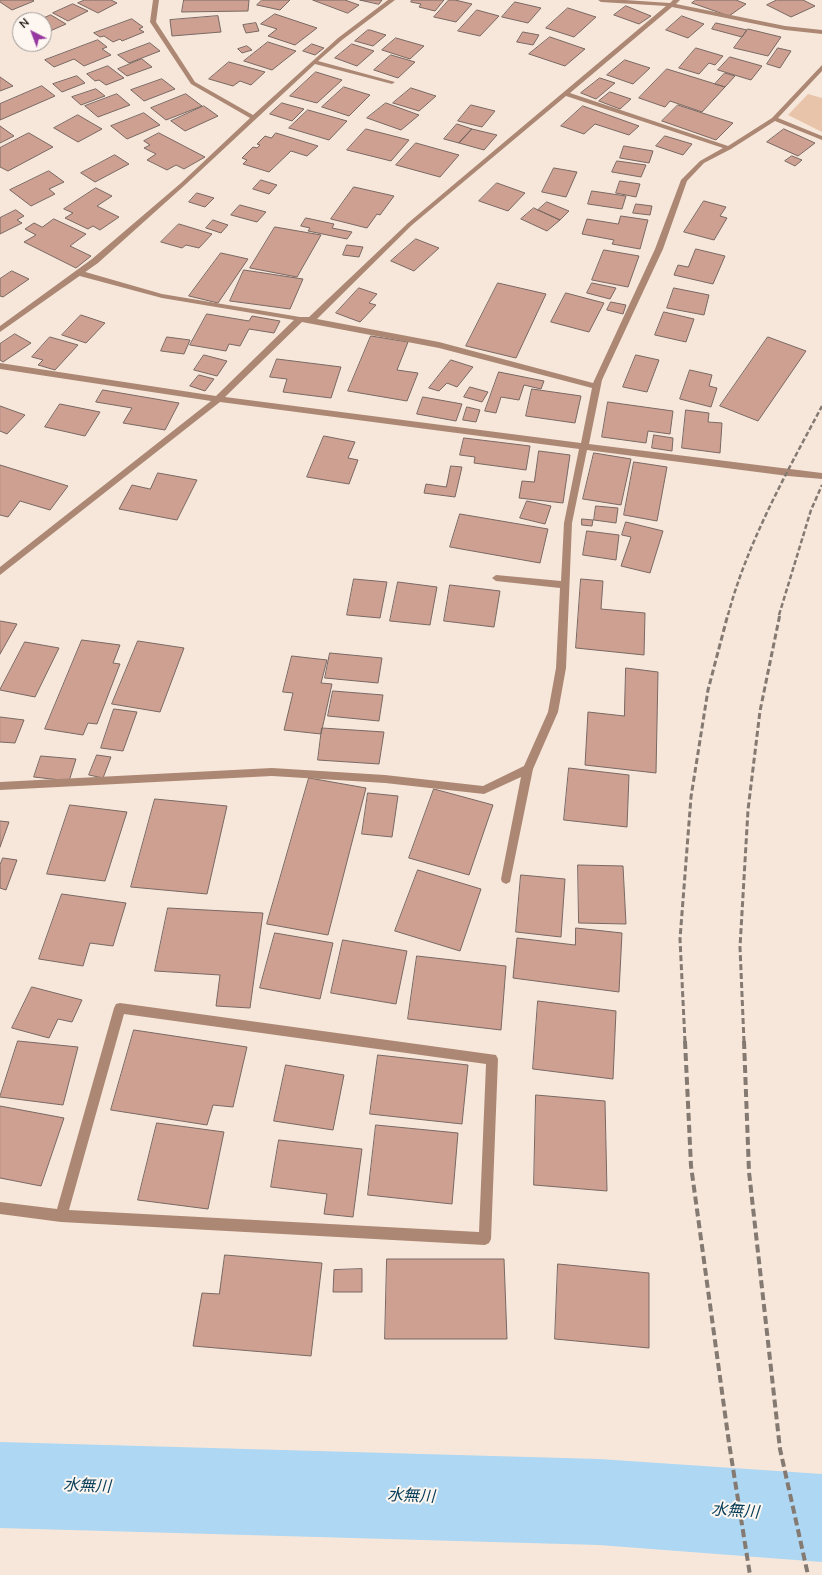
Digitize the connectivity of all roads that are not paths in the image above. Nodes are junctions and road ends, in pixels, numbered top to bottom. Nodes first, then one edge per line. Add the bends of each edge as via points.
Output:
1 (156, 0) edge
2 (392, 0) edge
3 (601, 0) edge
4 (678, 0) edge
5 (671, 5) junction
6 (822, 32) edge
7 (314, 62) junction
8 (822, 67) edge
9 (392, 82) dead end
10 (566, 94) junction
11 (254, 118) junction
12 (774, 119) junction
13 (822, 138) edge
14 (729, 148) junction
15 (79, 273) junction
16 (300, 319) junction
17 (311, 320) junction
18 (0, 330) edge
19 (0, 366) edge
20 (596, 386) junction
21 (218, 399) junction
22 (585, 447) junction
23 (822, 476) edge
24 (0, 572) edge
25 (496, 578) dead end
26 (565, 585) junction
27 (528, 769) junction
28 (0, 786) edge
29 (506, 879) dead end
30 (0, 1208) edge
31 (61, 1216) junction

1 - 11 street via 153,22 193,83
2 - 7 street
3 - 5 street
4 - 5 street
5 - 6 street via 785,28
5 - 10 street
7 - 9 street
7 - 11 street
8 - 12 street
10 - 14 street
10 - 17 street via 410,224
11 - 15 street via 183,184
12 - 13 street
12 - 14 street
14 - 20 street via 702,162 684,180 659,249
15 - 16 street via 162,296
15 - 18 street
16 - 17 street
16 - 21 street
17 - 20 street via 439,345
19 - 21 street
20 - 22 street
21 - 22 street
21 - 24 street
22 - 23 street
22 - 26 street via 568,523
25 - 26 street
26 - 27 street via 561,668 553,712
27 - 28 street via 484,790 385,779 272,772
27 - 29 street
30 - 31 street
31 - 31 street via 485,1239 492,1059 120,1008

